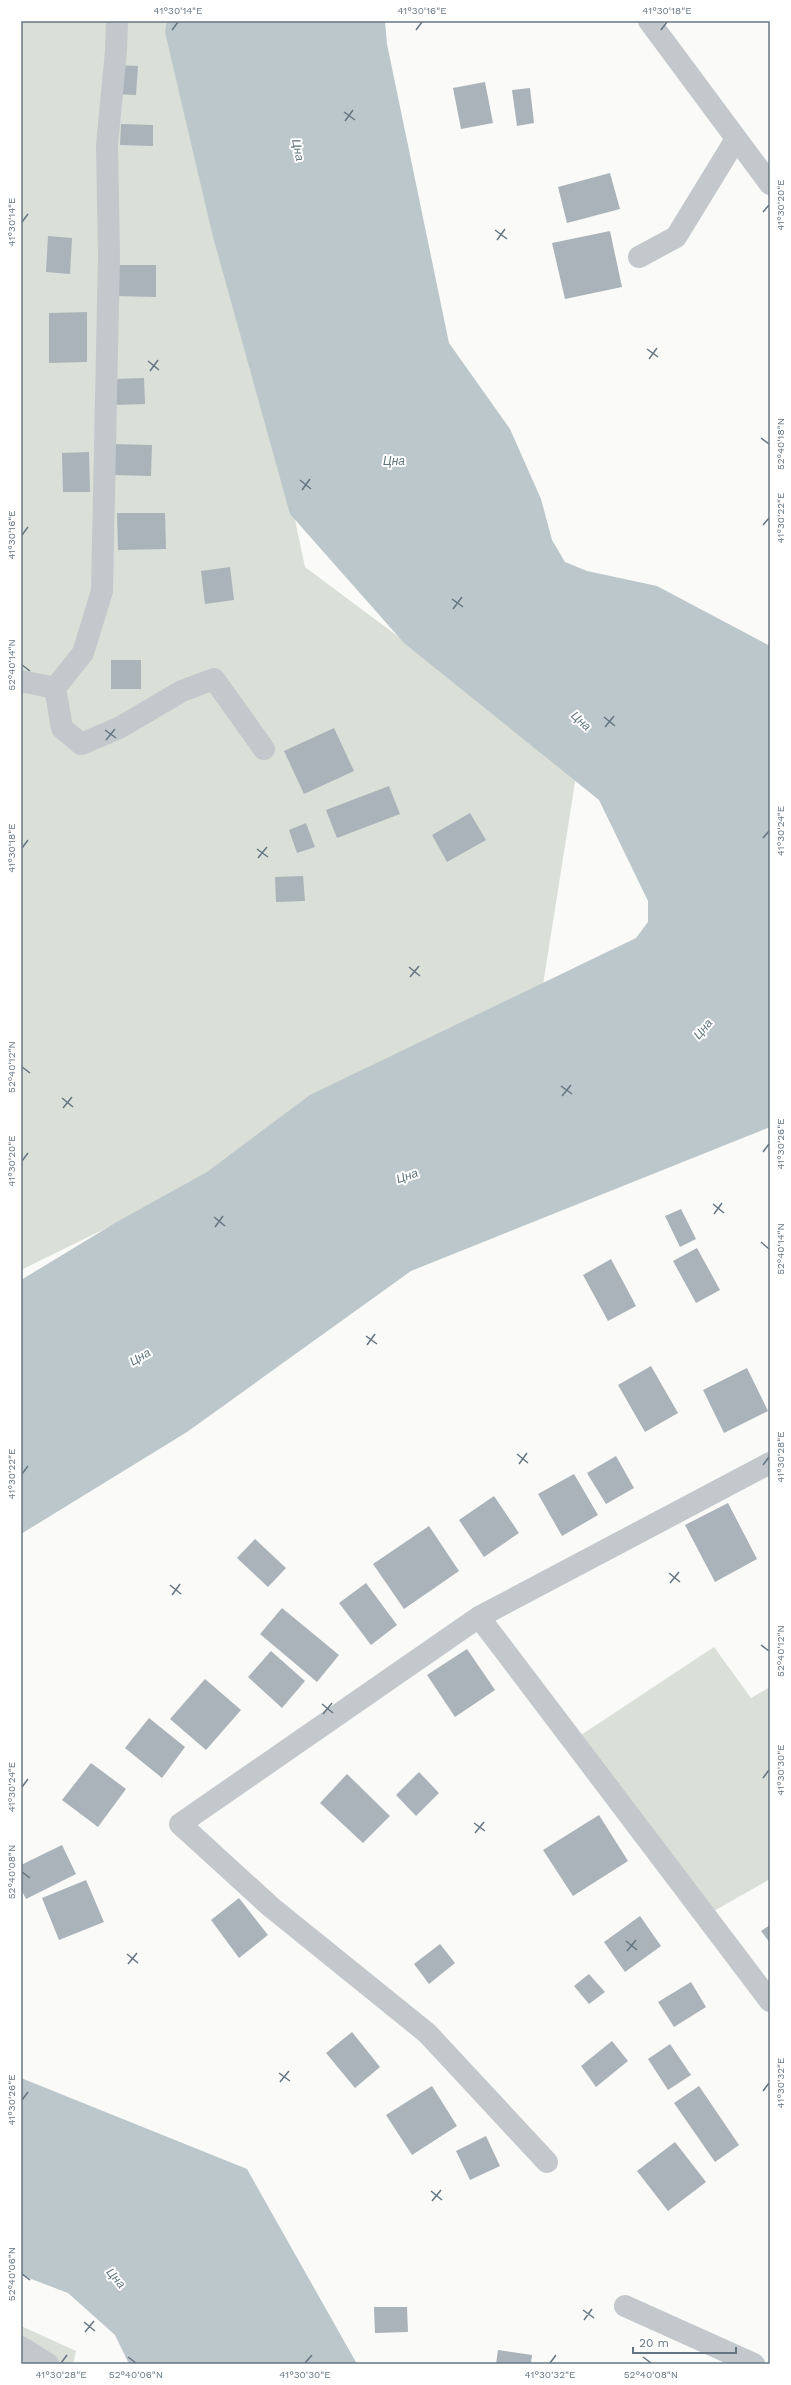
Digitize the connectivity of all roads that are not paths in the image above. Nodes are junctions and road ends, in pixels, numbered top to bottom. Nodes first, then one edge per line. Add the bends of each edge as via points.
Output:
1 (117, 21) edge
2 (648, 21) edge
3 (736, 139) junction
4 (770, 184) edge
5 (639, 257) dead end
6 (21, 681) edge
7 (55, 688) junction
8 (264, 749) dead end
9 (770, 1463) edge
10 (479, 1618) junction
11 (770, 2001) edge
12 (547, 2162) dead end
13 (625, 2306) dead end
14 (21, 2347) edge
15 (48, 2364) edge
16 (754, 2364) edge

1 - 7 street via 107,145 109,256 102,591 83,653
2 - 3 street
3 - 4 street
3 - 5 street via 676,238
6 - 7 street
7 - 8 street via 62,728 81,744 119,728 182,691 214,679
9 - 10 street
10 - 11 street
10 - 12 street via 180,1824 271,1907 427,2033
13 - 16 street
14 - 15 street

